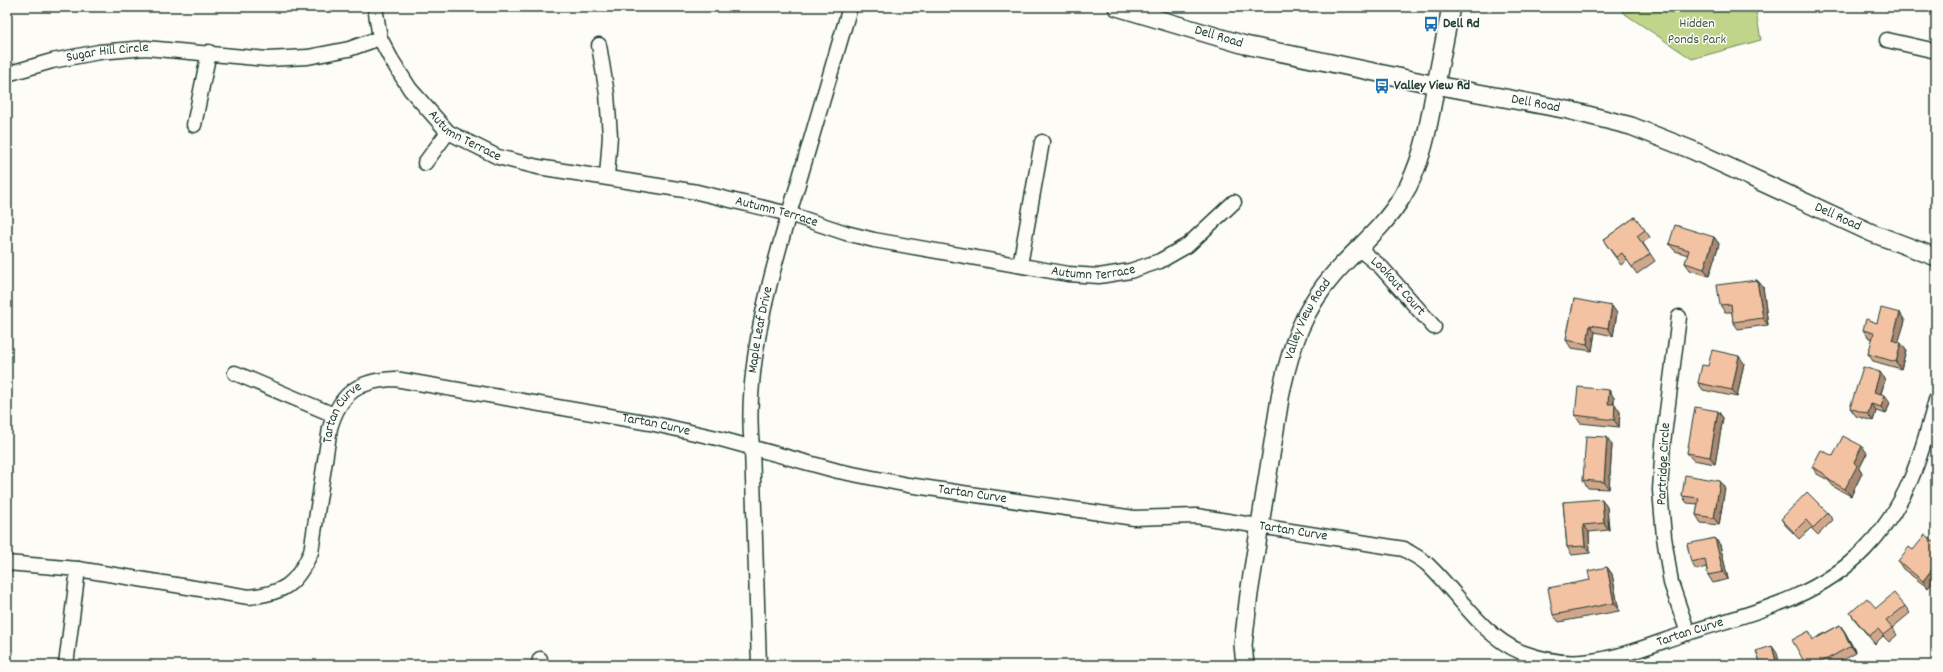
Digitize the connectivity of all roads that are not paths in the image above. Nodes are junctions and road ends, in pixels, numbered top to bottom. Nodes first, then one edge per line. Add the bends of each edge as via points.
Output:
1 (374, 7) edge
2 (850, 7) edge
3 (1117, 7) edge
4 (1452, 7) edge
5 (380, 38) junction
6 (1887, 40) dead end
7 (599, 45) dead end
8 (1936, 51) edge
9 (209, 52) junction
10 (7, 74) edge
11 (1436, 85) junction
12 (194, 125) dead end
13 (448, 132) junction
14 (1042, 142) dead end
15 (425, 163) dead end
16 (607, 178) junction
17 (1234, 202) dead end
18 (789, 214) junction
19 (1359, 249) junction
20 (1936, 257) edge
21 (1020, 265) junction
22 (1679, 317) dead end
23 (1434, 327) dead end
24 (235, 373) dead end
25 (1936, 400) edge
26 (334, 415) junction
27 (752, 447) junction
28 (1259, 526) junction
29 (7, 563) edge
30 (78, 569) junction
31 (1688, 633) junction
32 (66, 665) edge
33 (759, 665) edge
34 (1245, 665) edge

1 - 5 street, Autumn Terrace
2 - 18 street, Maple Leaf Drive
3 - 11 street, Dell Road via 1245,45
4 - 11 street, Valley View Road
5 - 9 street, Sugar Hill Circle via 349,49 308,56 267,59
5 - 13 street, Autumn Terrace via 410,89
6 - 8 street
7 - 16 street via 607,94 610,136
9 - 10 street, Sugar Hill Circle via 146,48 98,52 52,61
9 - 12 street
11 - 19 street, Valley View Road via 1418,163 1406,190 1381,226
11 - 20 street, Dell Road via 1568,110 1631,126 1692,150 1872,233
13 - 15 street
13 - 16 street, Autumn Terrace via 498,157 538,167
14 - 21 street
16 - 18 street, Autumn Terrace via 697,192
17 - 21 street, Autumn Terrace via 1188,245 1160,261 1130,271 1099,276 1068,274
18 - 21 street, Autumn Terrace via 874,240
18 - 27 street, Maple Leaf Drive via 765,307 755,364 749,424
19 - 23 street, Lookout Court via 1381,267
19 - 28 street, Valley View Road via 1334,274 1313,302 1297,333 1282,392
22 - 31 street, Partridge Circle via 1663,443 1660,490 1664,537 1672,583
24 - 26 street
25 - 31 street, Tartan Curve via 1923,451 1909,486 1890,521 1865,550 1836,574 1803,595 1767,610
26 - 27 street, Tartan Curve via 346,396 360,385 395,379 650,423
26 - 30 street, Tartan Curve via 311,552 302,571 288,586 270,595 249,597
27 - 28 street, Tartan Curve via 838,471 908,485 1106,515 1134,518 1196,516
27 - 33 street, Maple Leaf Drive
28 - 31 street, Tartan Curve via 1404,549 1426,563 1471,613 1494,634 1521,652 1551,661 1582,663 1613,658
28 - 34 street, Valley View Road via 1243,645
29 - 30 street, Tartan Curve
30 - 32 street

